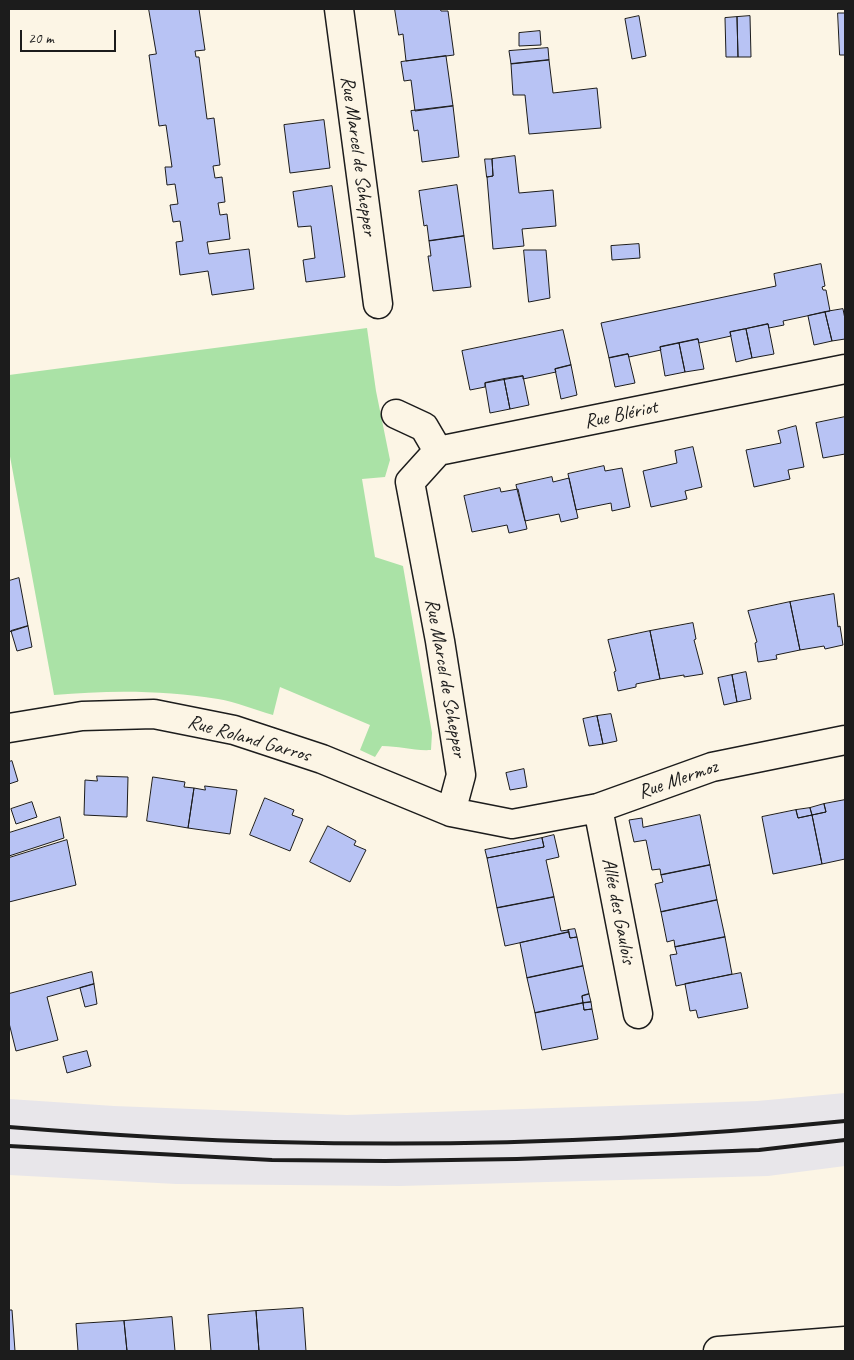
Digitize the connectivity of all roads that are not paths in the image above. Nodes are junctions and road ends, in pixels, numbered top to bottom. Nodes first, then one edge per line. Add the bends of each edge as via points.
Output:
1 (339, 9) edge
2 (378, 304) dead end
3 (845, 369) edge
4 (396, 414) dead end
5 (438, 451) junction
6 (9, 728) edge
7 (845, 740) edge
8 (598, 808) junction
9 (451, 812) junction
10 (638, 1014) dead end
11 (845, 1342) edge
12 (718, 1351) edge

1 - 2 street, Rue Marcel de Schepper
3 - 5 street, Rue Blériot
4 - 5 street via 424,427
5 - 9 street, Rue Marcel de Schepper via 410,482 462,775
6 - 9 street, Rue Roland Garros via 82,716 154,714 243,733 322,759
7 - 8 street, Rue Mermoz via 712,767
8 - 9 street, Rue Mermoz via 512,824
8 - 10 street, Allée des Gaulois
11 - 12 street

